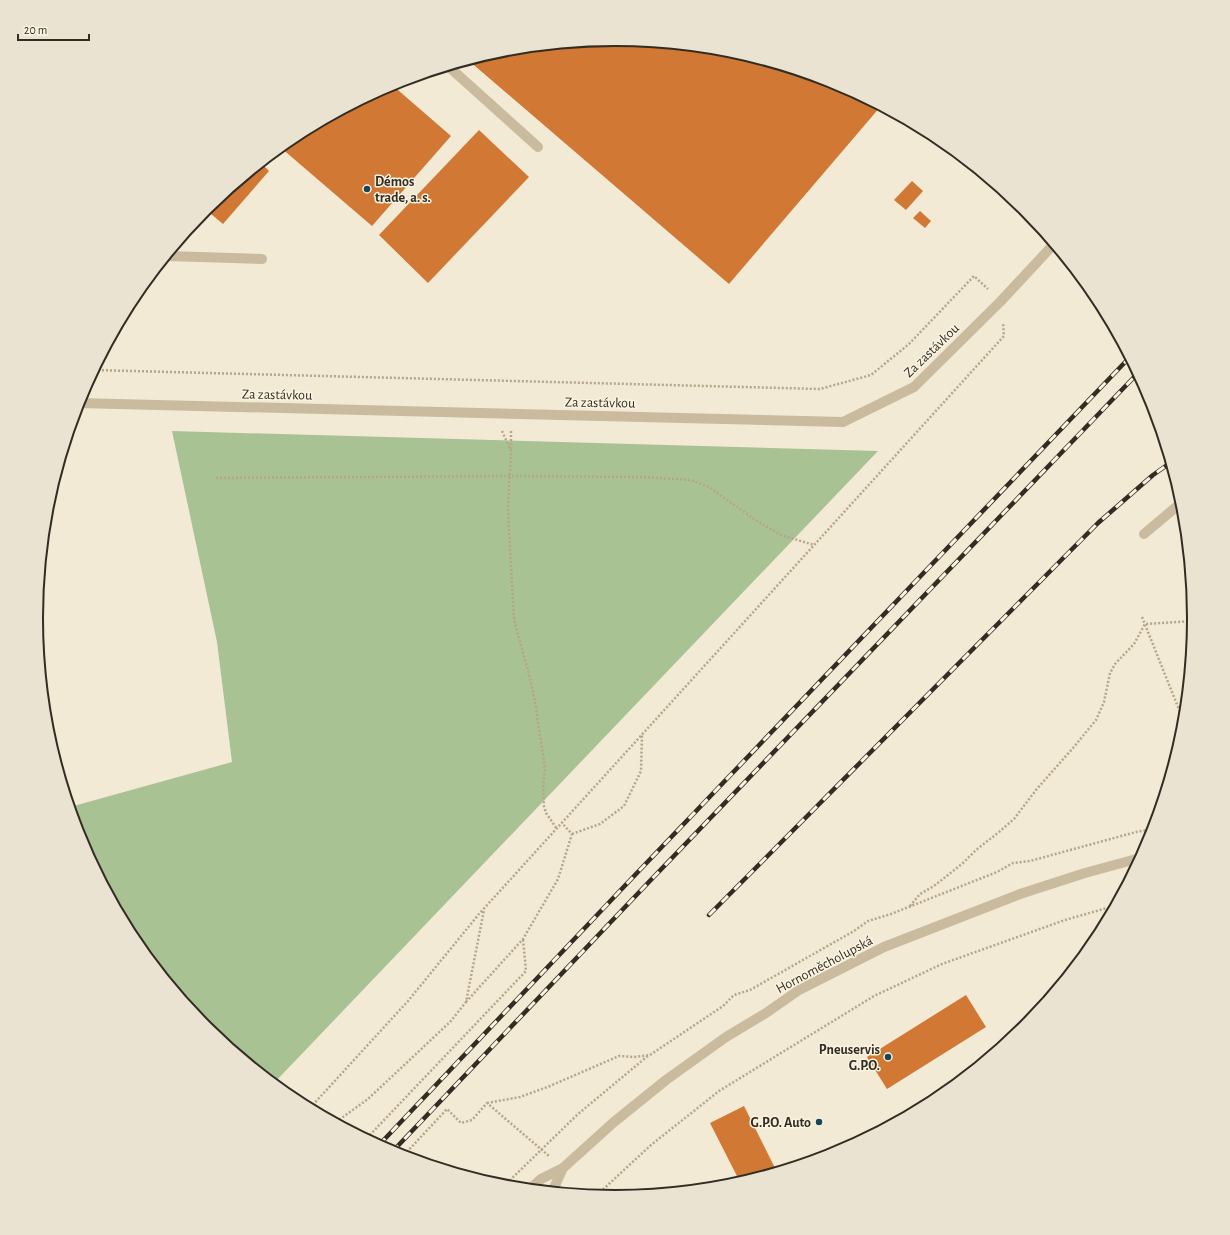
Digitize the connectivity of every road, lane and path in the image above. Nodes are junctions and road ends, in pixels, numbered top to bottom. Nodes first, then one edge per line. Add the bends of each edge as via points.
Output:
1 (452, 70) edge
2 (538, 147) dead end
3 (1051, 247) edge
4 (172, 256) edge
5 (262, 259) dead end
6 (1001, 302) junction
7 (100, 370) edge
8 (85, 404) edge
9 (495, 414) junction
10 (510, 476) junction
11 (216, 478) dead end
12 (1176, 507) edge
13 (1144, 534) dead end
14 (814, 545) junction
15 (1142, 617) dead end
16 (1187, 621) edge
17 (1145, 624) junction
18 (1179, 710) edge
19 (642, 735) junction
20 (562, 823) junction
21 (557, 829) junction
22 (572, 834) junction
23 (1132, 860) edge
24 (910, 906) dead end
25 (1108, 908) edge
26 (484, 910) junction
27 (523, 939) junction
28 (466, 1002) junction
29 (650, 1055) dead end
30 (314, 1104) edge
31 (340, 1119) edge
32 (370, 1135) edge
33 (541, 1150) junction
34 (409, 1151) edge
35 (563, 1168) junction
36 (510, 1180) edge
37 (535, 1184) edge
38 (555, 1186) edge
39 (603, 1189) edge

1 - 2 street
3 - 6 street, Za zastávkou
4 - 5 street
6 - 7 path via 974,276 909,344 871,375 820,389
6 - 9 street, Za zastávkou via 914,387 843,422
6 - 14 path via 1004,336
8 - 9 street, Za zastávkou
9 - 10 path via 510,451
10 - 11 path
10 - 14 path via 692,480 709,487 757,521 782,535
10 - 21 path via 508,511 514,620 535,702 545,768 544,806
12 - 13 street
14 - 19 path
15 - 17 path
16 - 17 path
17 - 18 path
17 - 24 path via 1134,644 1110,673 1104,702 1096,720 1014,819 963,863 920,894
19 - 20 path
19 - 22 path via 641,771 624,806 600,824
20 - 21 path
20 - 22 path
21 - 26 path
22 - 27 path via 558,879
23 - 35 street, Hornoměcholupská via 1005,900 884,947 799,990 666,1080
25 - 39 path via 1065,920 942,964 874,996 719,1091 651,1145
26 - 28 path
26 - 30 path via 408,1001
27 - 28 path
27 - 32 path via 526,970
28 - 31 path via 450,1022 368,1099
29 - 33 path via 578,1114
33 - 34 path via 487,1103 472,1120 460,1122 447,1109
33 - 35 path
33 - 36 path
35 - 37 street, Hornoměcholupská
35 - 38 street, Hornoměcholupská

